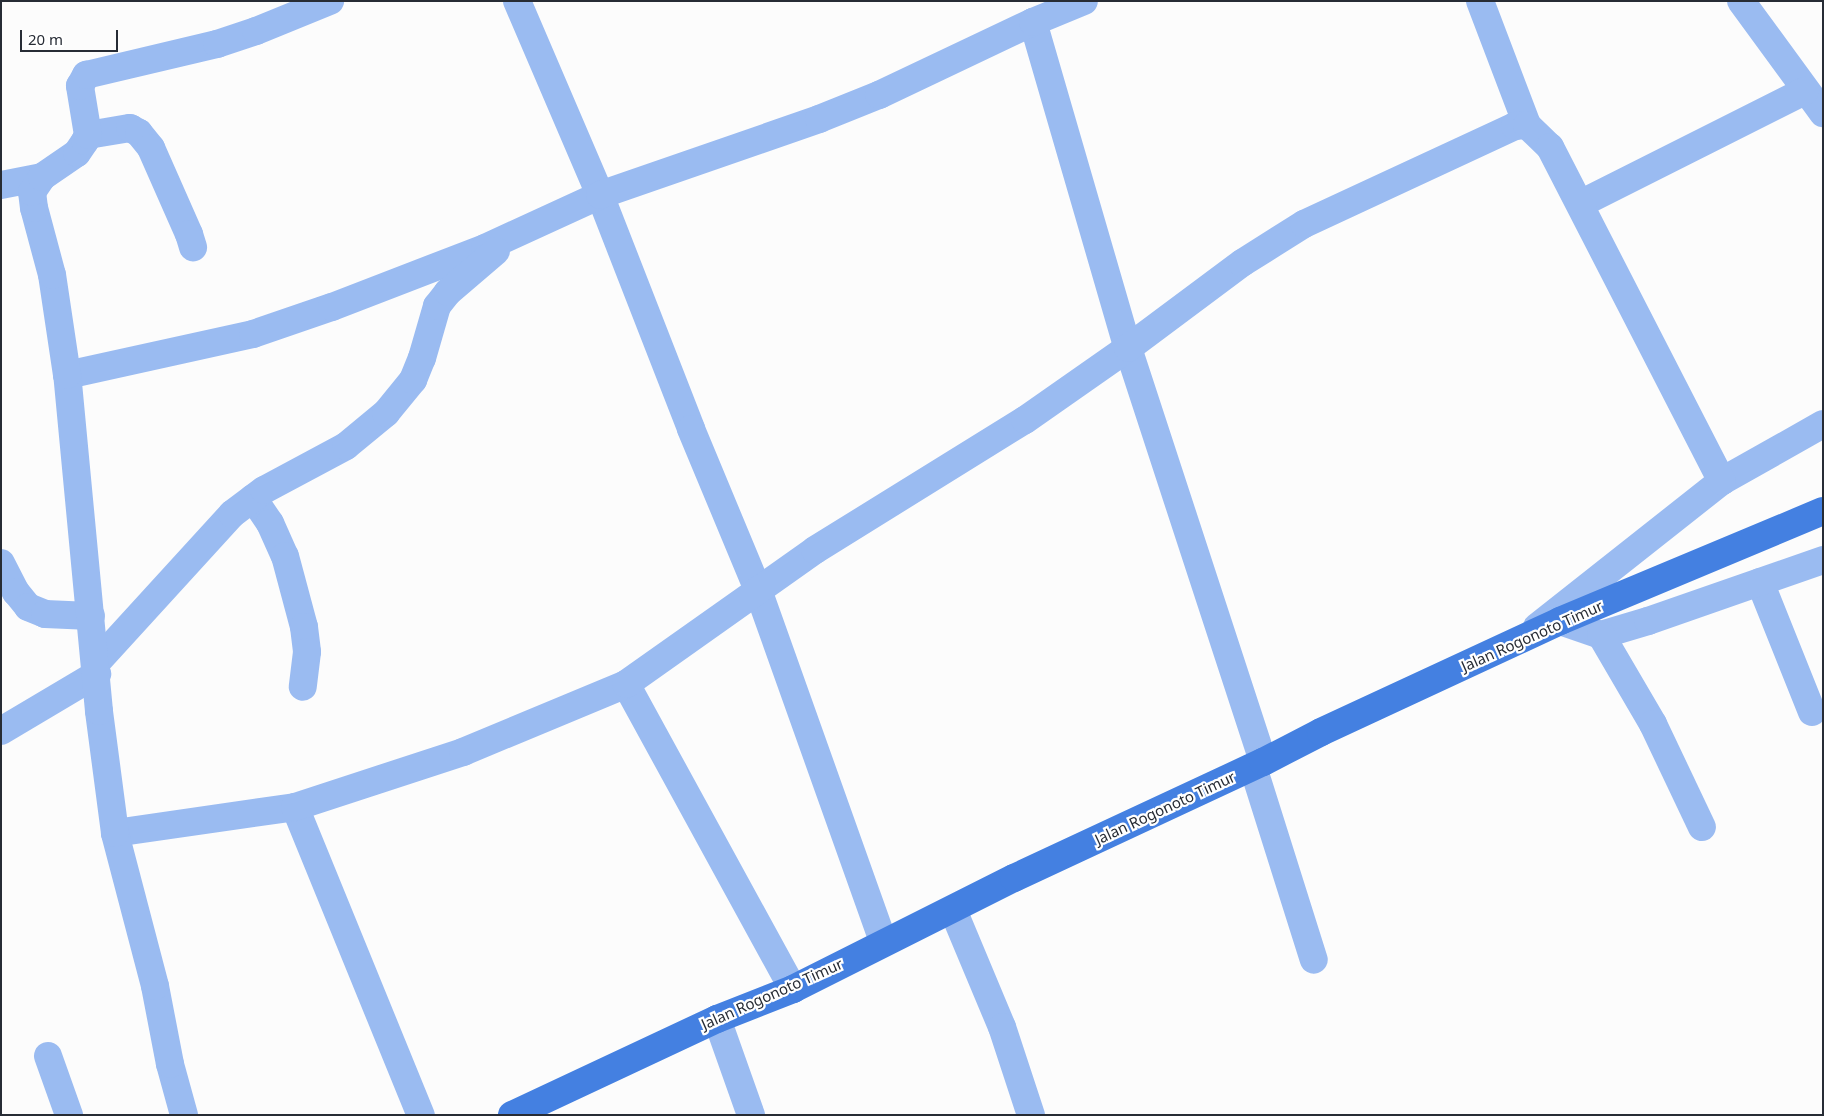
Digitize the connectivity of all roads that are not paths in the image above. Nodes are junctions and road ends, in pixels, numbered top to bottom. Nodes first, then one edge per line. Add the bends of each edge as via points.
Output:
1 (330, 1) edge
2 (517, 1) edge
3 (1084, 1) edge
4 (1480, 1) edge
5 (1741, 1) edge
6 (1033, 22) junction
7 (1805, 91) junction
8 (1823, 112) edge
9 (1527, 125) junction
10 (88, 135) junction
11 (42, 177) junction
12 (1, 185) edge
13 (600, 194) junction
14 (1580, 204) junction
15 (513, 236) junction
16 (193, 247) dead end
17 (1128, 348) junction
18 (67, 375) junction
19 (1823, 424) edge
20 (1722, 481) junction
21 (253, 498) junction
22 (1823, 511) edge
23 (1823, 560) edge
24 (1, 562) edge
25 (1760, 582) junction
26 (758, 590) junction
27 (91, 616) junction
28 (1560, 621) junction
29 (1601, 634) junction
30 (1522, 640) junction
31 (96, 669) junction
32 (626, 684) junction
33 (303, 688) dead end
34 (1812, 712) dead end
35 (1, 731) edge
36 (1258, 764) junction
37 (295, 807) junction
38 (1702, 827) dead end
39 (115, 832) junction
40 (953, 910) junction
41 (883, 942) junction
42 (1314, 960) dead end
43 (793, 988) junction
44 (717, 1019) junction
45 (48, 1056) dead end
46 (68, 1115) edge
47 (184, 1115) edge
48 (421, 1115) edge
49 (512, 1115) edge
50 (751, 1115) edge
51 (1031, 1115) edge

1 - 10 street via 217,44 86,74 80,86
2 - 13 street
3 - 6 street
4 - 9 street
5 - 7 street
6 - 13 street via 888,91 836,112
6 - 17 street
7 - 8 street
7 - 14 street
9 - 14 street via 1550,148
9 - 17 street via 1496,134 1304,224 1242,263
10 - 11 street via 77,153
10 - 16 street via 130,128 139,133 151,148
11 - 12 street
11 - 18 street via 32,192 32,199 52,275
13 - 15 street
13 - 26 street via 691,429
14 - 20 street
15 - 18 street via 341,304 253,334
15 - 21 street via 448,292 437,306 413,380 386,413 346,446
17 - 26 street via 1025,420 815,550
17 - 36 street
18 - 27 street
19 - 20 street
20 - 30 street
21 - 31 street via 214,533
21 - 33 street via 270,523 285,556 304,627 307,652
22 - 28 main road, Jalan Rogonoto Timur
23 - 25 street
24 - 27 street via 16,592 28,607 45,614
25 - 29 street
25 - 34 street
26 - 32 street
26 - 41 street
27 - 31 street
28 - 29 street
28 - 30 main road, Jalan Rogonoto Timur
29 - 38 street via 1653,724
30 - 36 main road, Jalan Rogonoto Timur
31 - 35 street
31 - 39 street
32 - 37 street via 463,752
32 - 43 street
36 - 40 main road, Jalan Rogonoto Timur via 1014,878
36 - 42 street
37 - 39 street
37 - 48 street
39 - 47 street
40 - 41 main road, Jalan Rogonoto Timur
40 - 51 street via 1002,1027
41 - 43 main road, Jalan Rogonoto Timur
43 - 44 main road, Jalan Rogonoto Timur
44 - 49 main road, Jalan Rogonoto Timur
44 - 50 street
45 - 46 street

